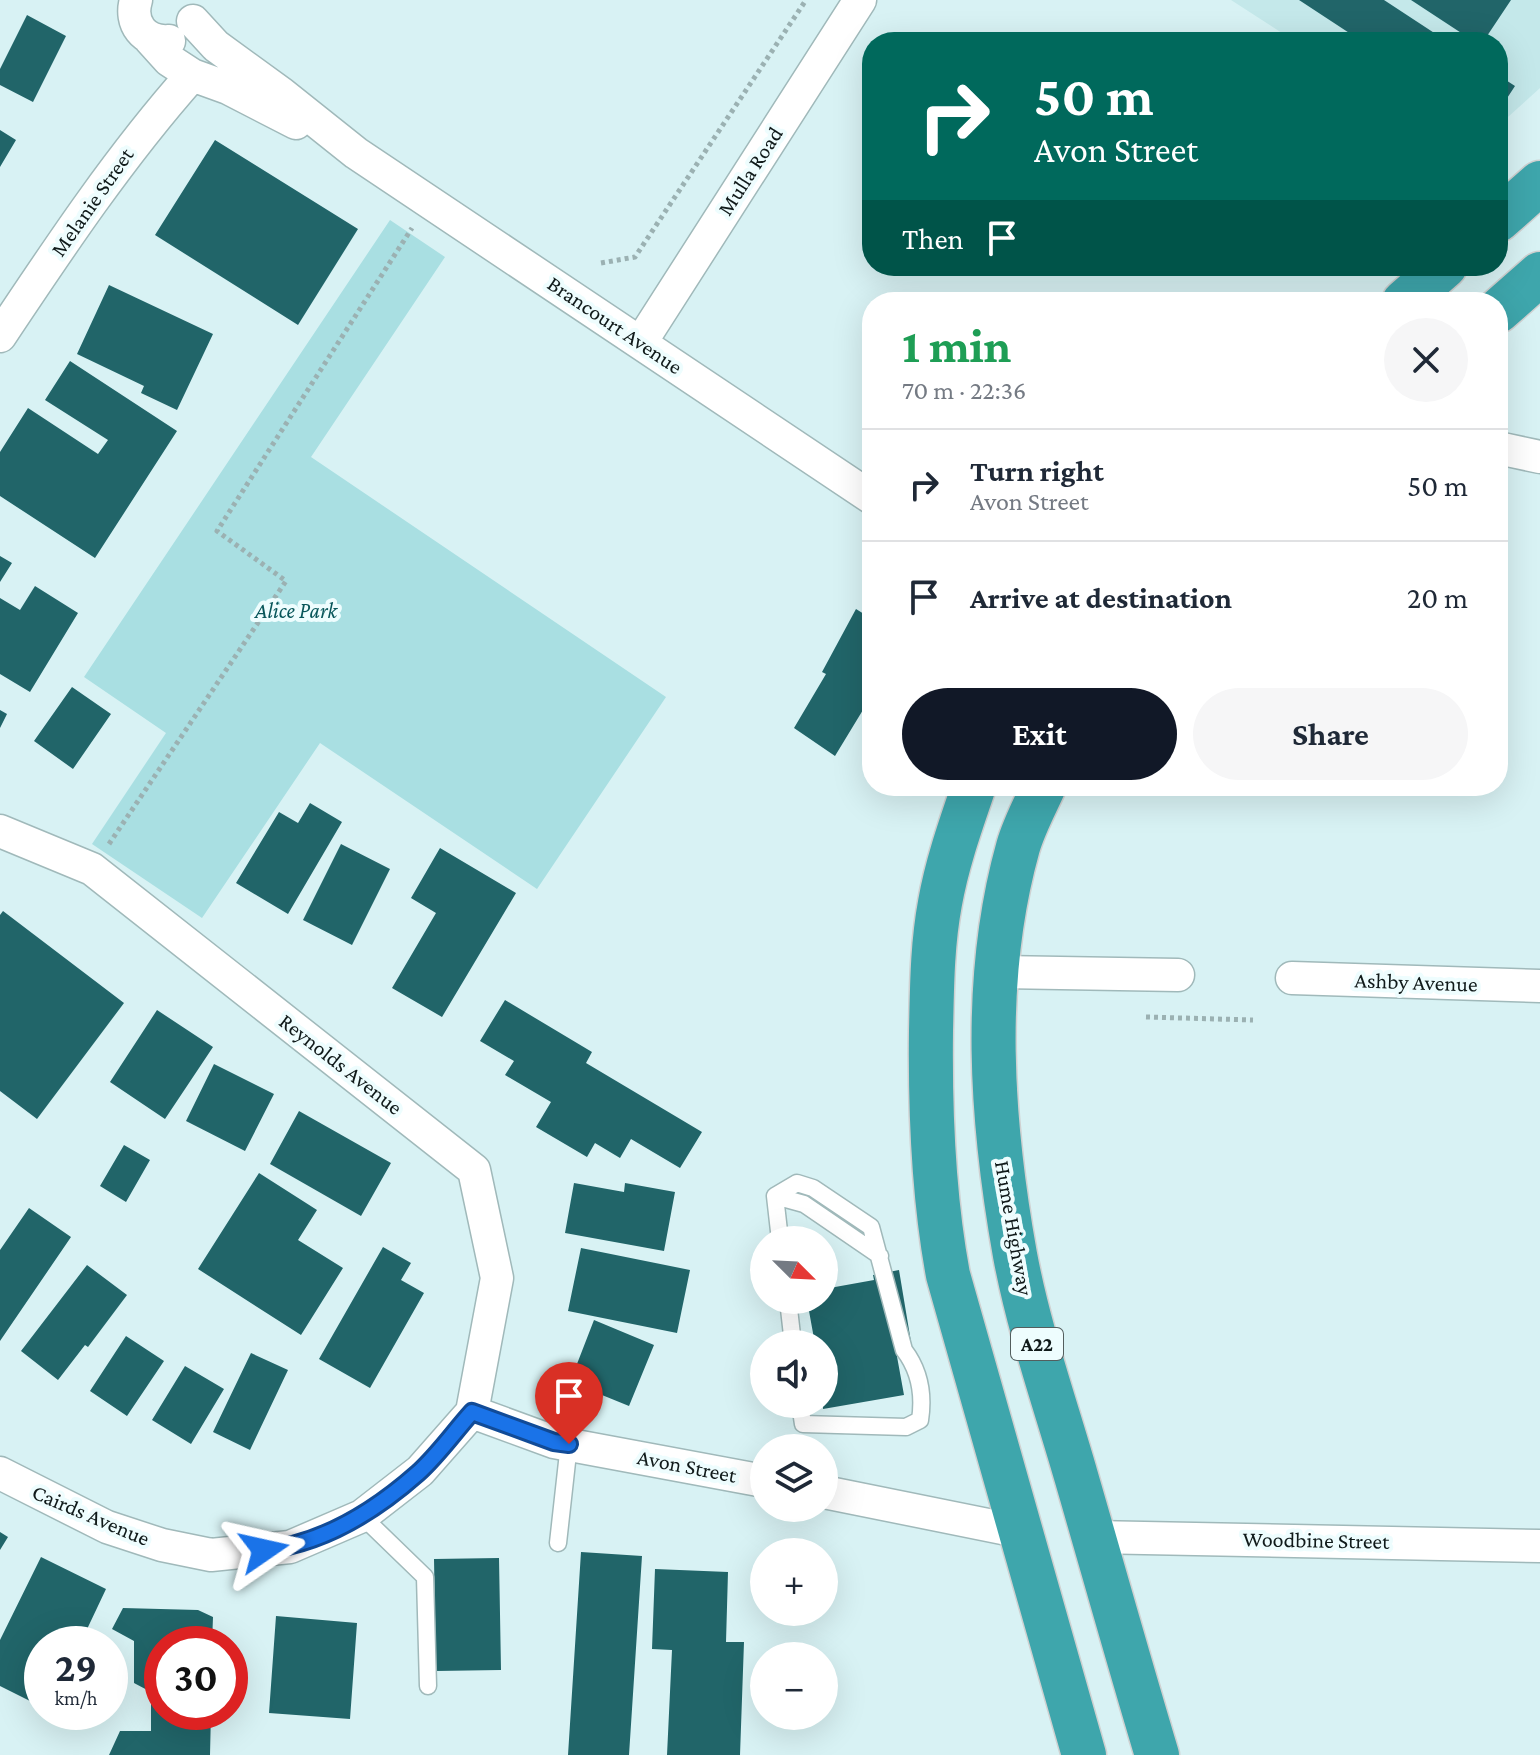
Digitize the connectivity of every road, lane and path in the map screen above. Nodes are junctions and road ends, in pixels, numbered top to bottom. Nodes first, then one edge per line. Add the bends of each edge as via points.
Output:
1 (806, 0) edge
2 (860, 0) edge
3 (132, 2) edge
4 (192, 10) edge
5 (150, 39) junction
6 (192, 75) junction
7 (356, 153) junction
8 (1540, 183) edge
9 (430, 201) junction
10 (1508, 211) edge
11 (601, 263) dead end
12 (1540, 274) edge
13 (1434, 276) edge
14 (1415, 292) edge
15 (1508, 302) edge
16 (0, 336) edge
17 (641, 342) junction
18 (1508, 450) edge
19 (1540, 457) edge
20 (862, 491) edge
21 (971, 796) edge
22 (1040, 796) edge
23 (0, 831) edge
24 (92, 869) junction
25 (995, 972) junction
26 (1178, 975) dead end
27 (1292, 978) dead end
28 (1540, 986) edge
29 (1146, 1017) dead end
30 (1253, 1020) dead end
31 (778, 1226) edge
32 (472, 1412) junction
33 (802, 1418) edge
34 (569, 1444) junction
35 (0, 1473) edge
36 (750, 1478) edge
37 (838, 1495) edge
38 (362, 1516) junction
39 (1022, 1532) junction
40 (1093, 1537) junction
41 (558, 1543) dead end
42 (1540, 1546) edge
43 (428, 1686) dead end
44 (1084, 1755) edge
45 (1157, 1755) edge

1 - 11 path via 635,257
2 - 17 street, Mulla Road
3 - 5 street via 134,21
4 - 5 street via 188,30 171,41
4 - 7 street, Brancourt Avenue via 216,46
5 - 6 street, Brancourt Avenue
6 - 7 street, Brancourt Avenue
6 - 16 street, Melanie Street via 152,119 82,214
7 - 9 street, Brancourt Avenue
8 - 10 highway
9 - 17 street, Brancourt Avenue
9 - 24 path via 217,531 286,581
12 - 15 highway
13 - 14 highway
17 - 20 street, Brancourt Avenue
18 - 19 street
21 - 39 highway via 940,901 934,943 930,1092 939,1227
22 - 25 highway, Hume Highway / A22 via 1019,845
23 - 24 street, Reynolds Avenue
24 - 32 street, Reynolds Avenue via 474,1170 497,1278
25 - 26 street
25 - 40 highway, Hume Highway / A22 via 999,1140 1015,1256
27 - 28 street, Ashby Avenue
29 - 30 path
31 - 33 lane via 775,1196 797,1183 871,1227 923,1402 920,1420 906,1427 803,1424
32 - 34 street, Avon Street
32 - 38 street, Cairds Avenue via 420,1471
34 - 36 street, Avon Street
34 - 41 lane
35 - 38 street, Cairds Avenue via 107,1527 211,1555 290,1547
37 - 39 street
38 - 43 lane via 425,1577
39 - 44 highway
40 - 42 street, Woodbine Street
40 - 45 highway, Hume Highway / A22

